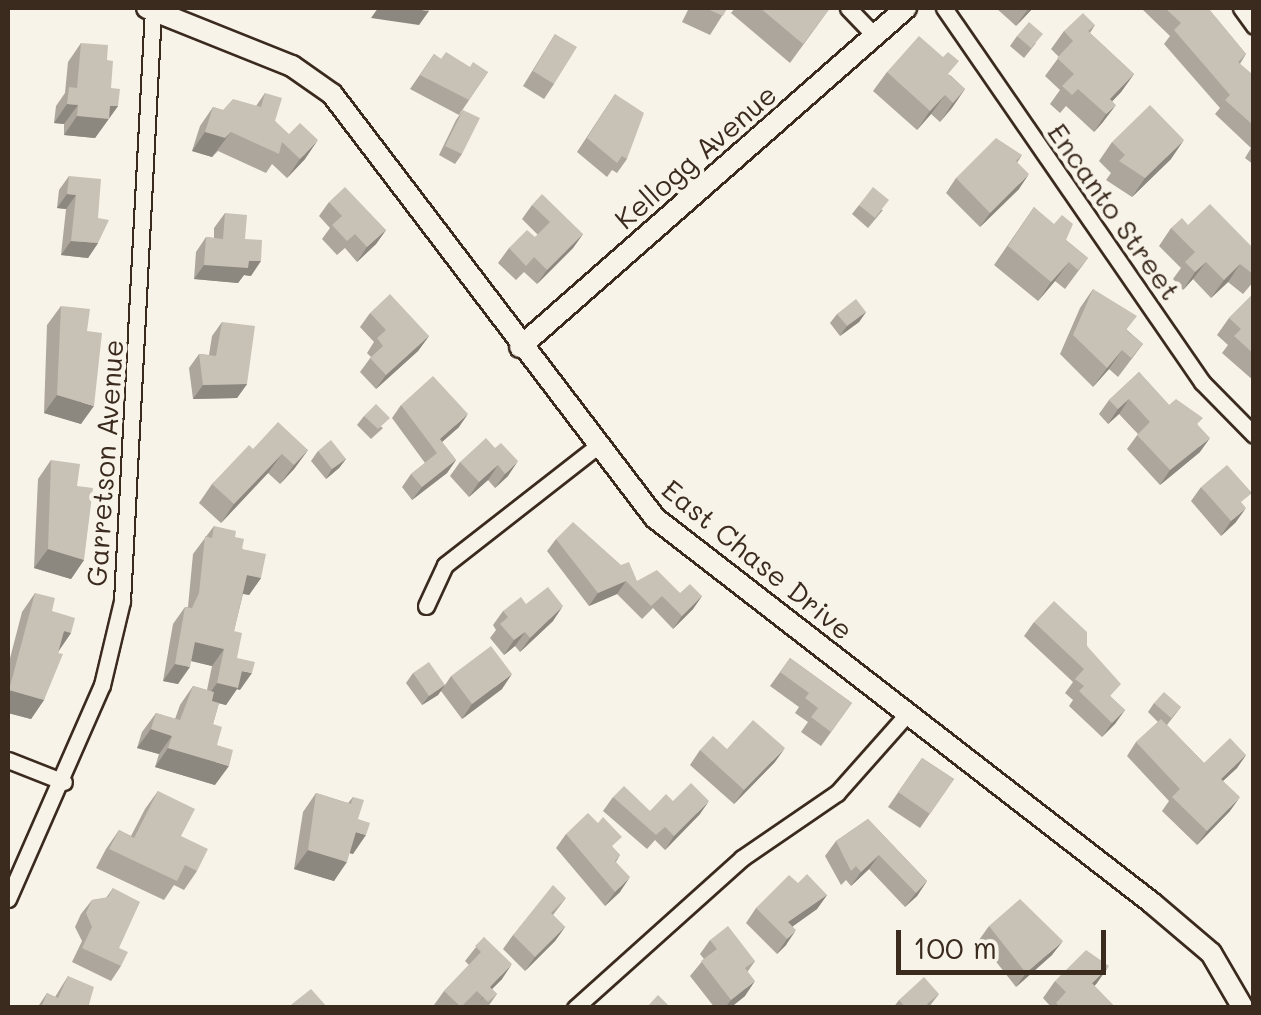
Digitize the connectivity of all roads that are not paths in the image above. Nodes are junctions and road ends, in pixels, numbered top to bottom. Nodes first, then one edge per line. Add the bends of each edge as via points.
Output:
1 (151, 8) edge
2 (848, 8) edge
3 (906, 8) edge
4 (944, 8) edge
5 (1241, 8) edge
6 (1254, 26) edge
7 (874, 35) junction
8 (520, 346) junction
9 (1254, 435) edge
10 (596, 447) junction
11 (426, 606) dead end
12 (908, 712) junction
13 (8, 760) edge
14 (64, 782) junction
15 (8, 900) edge
16 (575, 1008) edge
17 (1243, 1008) edge

1 - 8 street, East Chase Drive via 292,66 332,94
1 - 14 street, Garretson Avenue via 122,601 102,686
2 - 7 street
3 - 7 street, Kellogg Avenue
4 - 9 street, Encanto Street via 1202,382
5 - 6 street
7 - 8 street, Kellogg Avenue
8 - 10 street, East Chase Drive
10 - 11 street via 445,565
10 - 12 street, East Chase Drive via 655,518
12 - 16 street via 837,792 742,858
12 - 17 street, East Chase Drive via 1191,936 1211,954
13 - 14 street
14 - 15 street, Garretson Avenue

